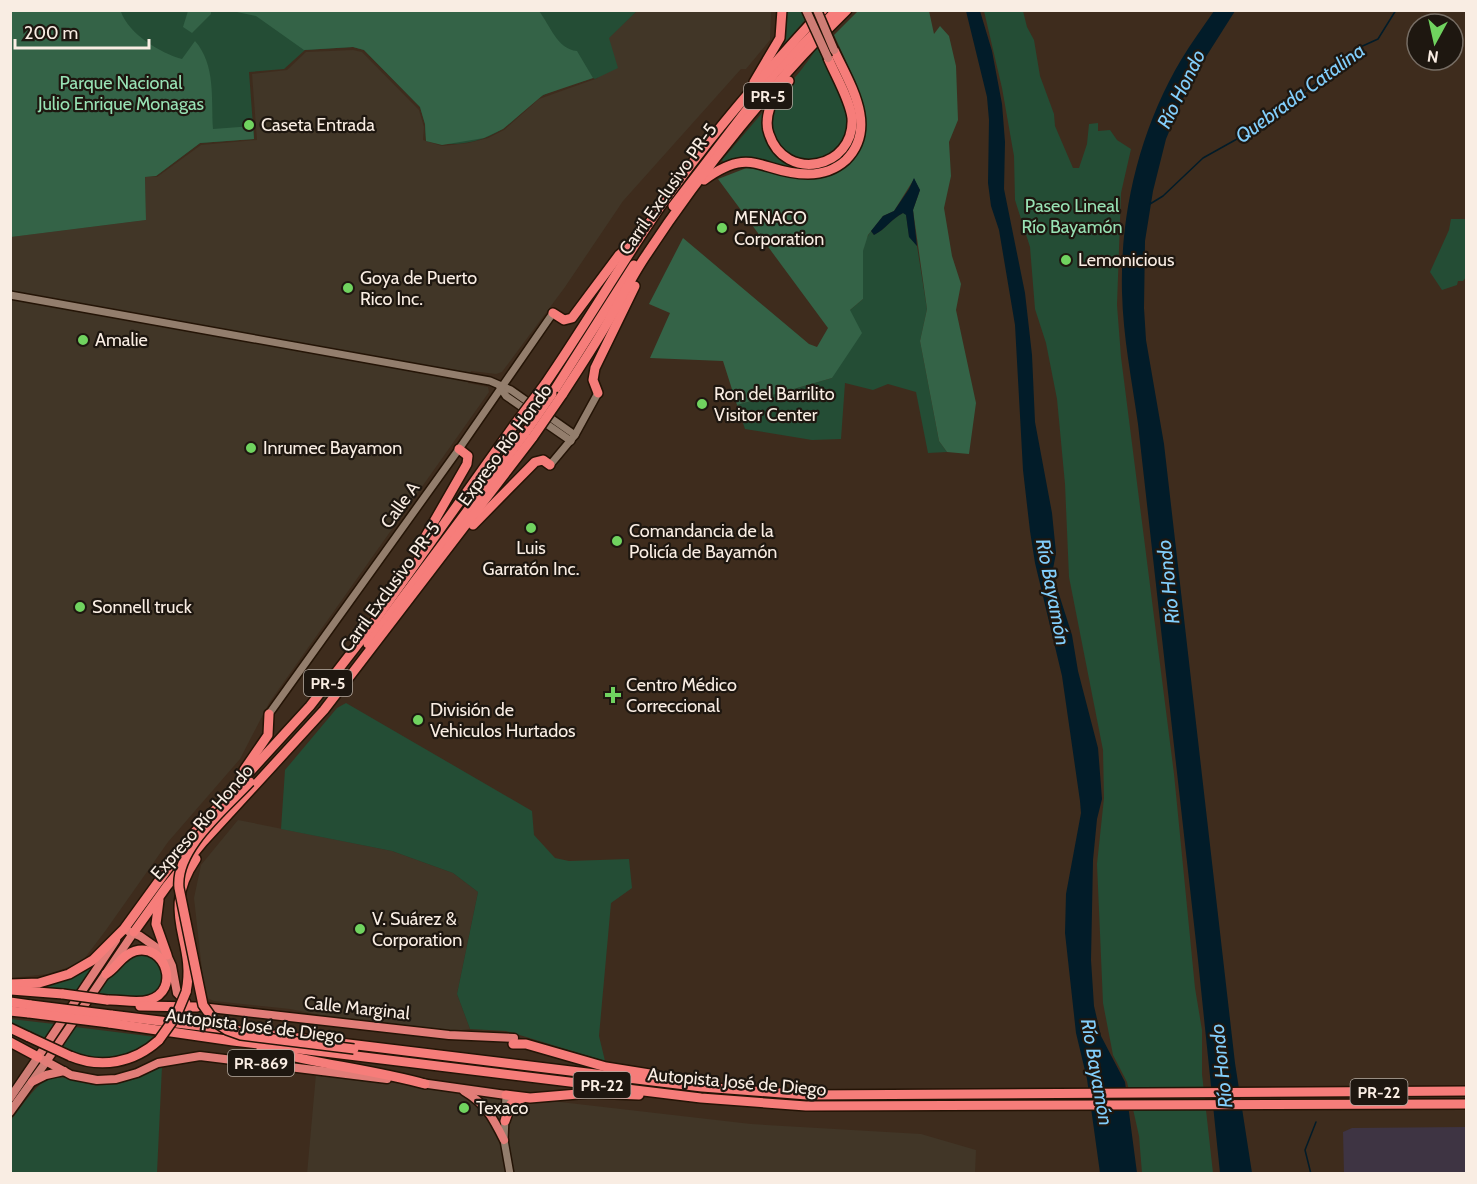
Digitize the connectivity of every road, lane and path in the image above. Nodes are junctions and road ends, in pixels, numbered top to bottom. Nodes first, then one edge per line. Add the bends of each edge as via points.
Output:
1 (782, 10) edge
2 (806, 10) edge
3 (817, 10) edge
4 (823, 10) edge
5 (837, 10) edge
6 (847, 10) edge
7 (825, 32) junction
8 (834, 50) joint
9 (828, 58) joint
10 (750, 93) junction
11 (695, 187) junction
12 (638, 239) junction
13 (646, 254) junction
14 (10, 295) edge
15 (553, 313) joint
16 (500, 387) junction
17 (598, 393) joint
18 (557, 394) junction
19 (529, 435) junction
20 (573, 438) junction
21 (459, 449) junction
22 (550, 465) joint
23 (458, 538) junction
24 (413, 565) junction
25 (269, 714) joint
26 (209, 815) junction
27 (203, 842) junction
28 (160, 896) junction
29 (122, 931) junction
30 (134, 932) junction
31 (167, 955) junction
32 (106, 974) junction
33 (10, 984) edge
34 (10, 990) edge
35 (107, 1000) junction
36 (10, 1002) edge
37 (197, 1006) junction
38 (30, 1009) junction
39 (10, 1011) edge
40 (110, 1019) junction
41 (10, 1028) edge
42 (233, 1041) junction
43 (513, 1041) joint
44 (10, 1042) edge
45 (42, 1060) junction
46 (503, 1062) junction
47 (464, 1063) junction
48 (64, 1071) junction
49 (503, 1073) junction
50 (32, 1082) junction
51 (425, 1084) junction
52 (702, 1087) junction
53 (462, 1089) junction
54 (1467, 1093) edge
55 (506, 1095) junction
56 (524, 1097) junction
57 (10, 1098) edge
58 (701, 1098) junction
59 (1467, 1103) edge
60 (10, 1112) edge
61 (505, 1121) junction
62 (504, 1140) junction
63 (510, 1173) edge

1 - 10 highway via 780,38
2 - 9 main road, bridge
3 - 8 main road, bridge
4 - 10 highway, Expreso Río Hondo / PR-5
5 - 18 highway, Carril Exclusivo PR-5 via 775,73 694,176 649,240
6 - 7 highway, Expreso Río Hondo / PR-5
7 - 9 highway via 774,100 768,115 768,131 774,146 800,164 826,161 842,150 850,135 850,109
7 - 11 highway, Expreso Río Hondo / PR-5 via 745,122
8 - 11 highway via 861,112 858,140 848,157 833,169 808,174 753,162 738,163 714,172
10 - 12 highway, Expreso Río Hondo / PR-5
11 - 13 highway, Expreso Río Hondo / PR-5
12 - 15 highway via 619,255 572,318 564,320
12 - 24 highway, Expreso Río Hondo / PR-5, bridge via 545,384
13 - 17 highway via 636,284 595,368 593,380
13 - 18 highway, Expreso Río Hondo / PR-5 via 599,338
14 - 16 street via 490,381
15 - 16 street, Calle A
16 - 20 street via 511,390
16 - 21 street, Calle A
17 - 20 street
18 - 19 highway, Expreso Río Hondo / PR-5, bridge
19 - 23 highway, Expreso Río Hondo / PR-5
19 - 47 highway, Carril Exclusivo PR-5, bridge via 328,696 193,846 179,875 203,1005 215,1022 232,1033
20 - 22 street
21 - 24 highway via 468,456 468,462
21 - 25 street, Calle A
22 - 23 highway via 536,460
23 - 27 highway, Expreso Río Hondo / PR-5 via 324,710
24 - 26 highway, Expreso Río Hondo / PR-5 via 310,706
25 - 26 highway via 266,740
26 - 29 highway, Expreso Río Hondo / PR-5
27 - 28 highway, Expreso Río Hondo / PR-5
27 - 41 highway, bridge via 185,877 178,902 188,967 186,992 176,1016 159,1040 138,1055 116,1062 93,1063
28 - 30 highway, Expreso Río Hondo / PR-5
28 - 31 highway via 156,924
29 - 30 highway
29 - 33 highway via 93,960 69,974 39,983
29 - 45 highway, Expreso Río Hondo / PR-5
30 - 31 highway
30 - 32 highway, Expreso Río Hondo / PR-5
31 - 37 highway via 177,993
32 - 35 highway via 126,955 140,950 158,956 167,975 166,986 151,999
32 - 45 highway, Expreso Río Hondo / PR-5
34 - 35 highway, bridge
35 - 37 highway via 142,1006
36 - 38 highway, Autopista José de Diego / PR-22
37 - 43 highway, Calle Marginal
38 - 39 highway, Autopista José de Diego / PR-22
38 - 40 highway, Autopista José de Diego / PR-22, bridge
40 - 42 highway, Autopista José de Diego / PR-22
40 - 46 highway, Autopista José de Diego / PR-22
42 - 49 highway, Autopista José de Diego / PR-22
42 - 51 highway
43 - 52 highway via 606,1067
44 - 45 highway
45 - 48 highway, PR-869
45 - 50 main road, PR-5
45 - 57 main road, PR-5
46 - 47 highway
46 - 52 highway, Autopista José de Diego / PR-22
47 - 49 highway
48 - 50 highway
48 - 51 highway, PR-869 via 82,1078 116,1079 159,1063 200,1056
49 - 58 highway, Autopista José de Diego / PR-22
50 - 60 main road, PR-5
51 - 53 highway, PR-869
52 - 54 highway, Autopista José de Diego / PR-22 via 807,1095
53 - 55 highway
53 - 62 highway via 480,1101
55 - 56 highway
55 - 61 street
56 - 58 highway via 590,1093
56 - 61 highway via 512,1104
58 - 59 highway, Autopista José de Diego / PR-22 via 806,1106
61 - 62 street
62 - 63 street

